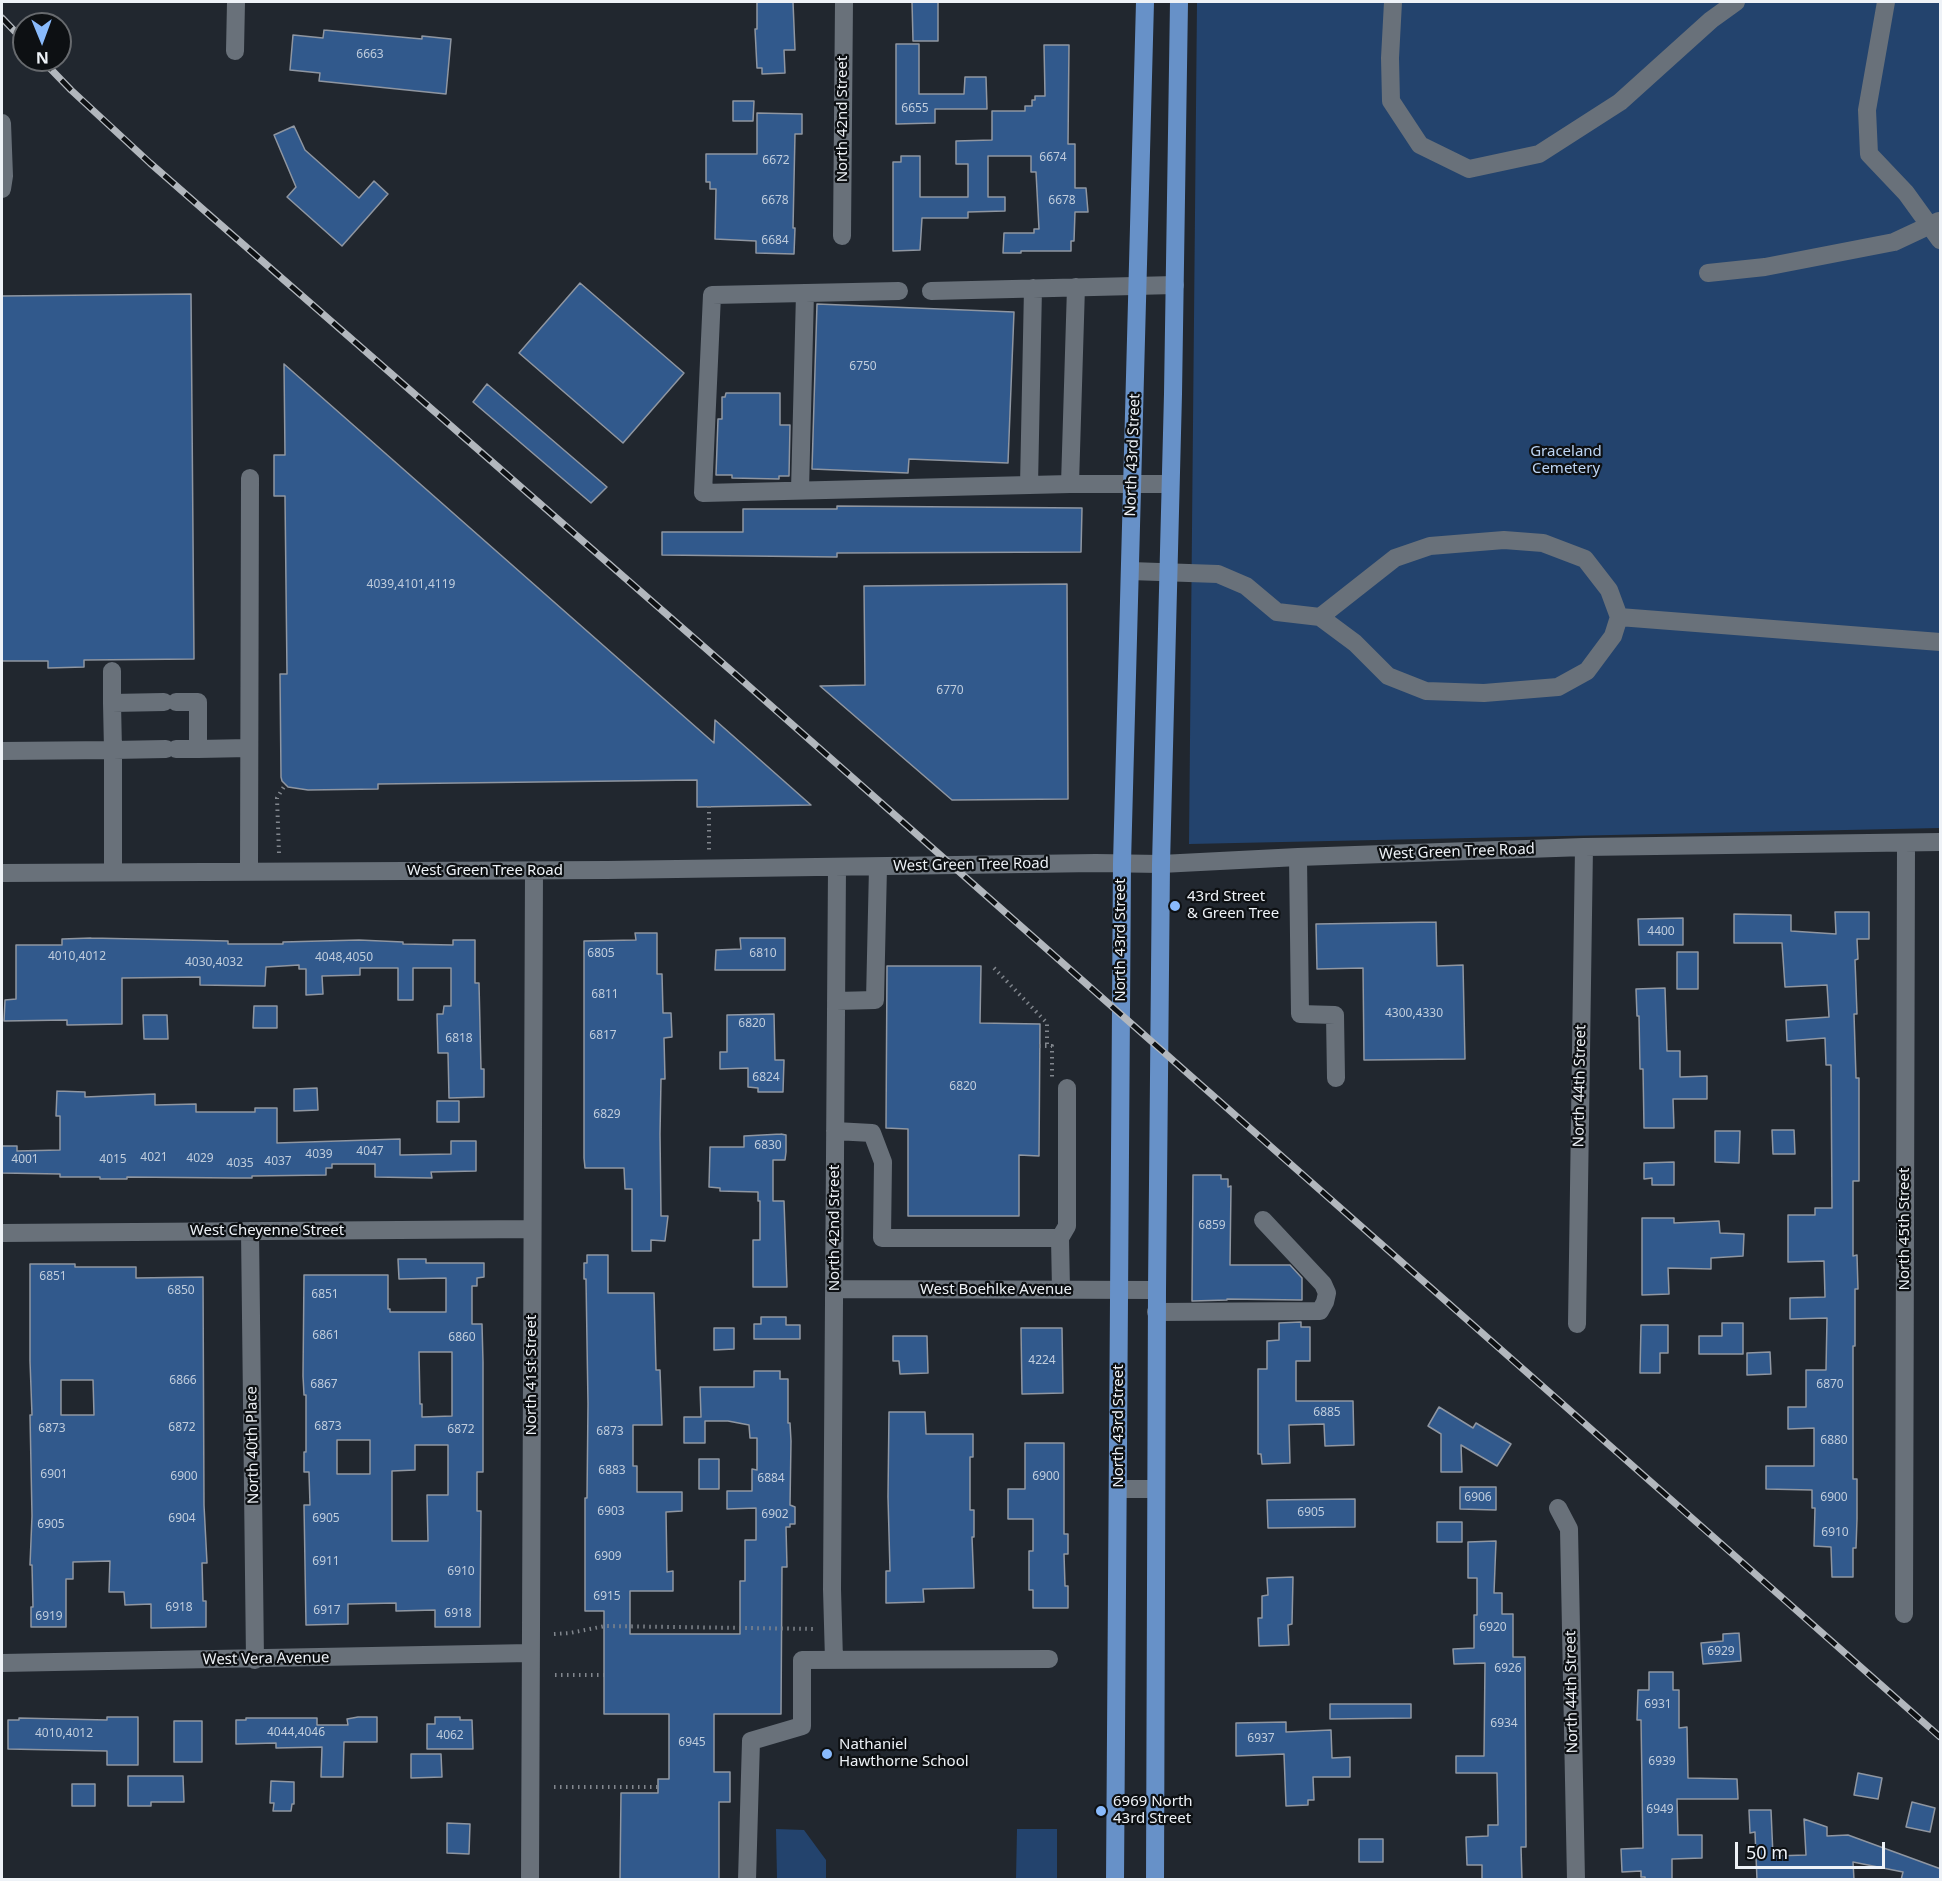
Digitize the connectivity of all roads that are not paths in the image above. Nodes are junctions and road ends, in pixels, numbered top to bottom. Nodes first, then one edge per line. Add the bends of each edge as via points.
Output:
1 (236, 2) edge
2 (844, 2) edge
3 (1145, 2) edge
4 (1179, 2) edge
5 (1393, 2) edge
6 (1736, 2) edge
7 (1886, 2) edge
8 (235, 51) dead end
9 (2, 123) edge
10 (2, 189) edge
11 (1935, 223) edge
12 (842, 236) dead end
13 (1941, 240) edge
14 (1708, 273) dead end
15 (1175, 285) junction
16 (1138, 286) junction
17 (1076, 287) junction
18 (1033, 288) junction
19 (899, 291) dead end
20 (931, 291) dead end
21 (805, 293) junction
22 (250, 478) dead end
23 (1132, 483) junction
24 (1070, 484) junction
25 (1170, 484) junction
26 (1029, 485) junction
27 (800, 490) junction
28 (1130, 571) junction
29 (1168, 573) junction
30 (1320, 617) junction
31 (1619, 617) junction
32 (1941, 642) edge
33 (112, 671) dead end
34 (112, 703) junction
35 (249, 748) junction
36 (198, 749) junction
37 (112, 750) junction
38 (2, 751) edge
39 (1941, 842) edge
40 (1906, 843) junction
41 (1584, 848) junction
42 (1298, 857) junction
43 (1122, 863) junction
44 (1161, 864) junction
45 (878, 867) junction
46 (837, 868) junction
47 (249, 871) junction
48 (534, 871) junction
49 (113, 872) junction
50 (2, 873) edge
51 (836, 1001) junction
52 (1336, 1078) dead end
53 (1067, 1088) road end
54 (835, 1131) junction
55 (1263, 1220) dead end
56 (532, 1229) junction
57 (250, 1231) junction
58 (2, 1233) edge
59 (1060, 1238) junction
60 (835, 1289) junction
61 (1061, 1290) junction
62 (1120, 1290) junction
63 (1156, 1290) junction
64 (1156, 1312) junction
65 (1577, 1324) dead end
66 (1118, 1489) junction
67 (1156, 1489) junction
68 (1558, 1508) dead end
69 (1904, 1614) dead end
70 (530, 1653) junction
71 (1049, 1659) dead end
72 (255, 1660) junction
73 (834, 1660) junction
74 (2, 1663) edge
75 (530, 1880) edge
76 (747, 1880) edge
77 (1115, 1880) edge
78 (1155, 1880) edge
79 (1575, 1880) edge

1 - 8 street
2 - 12 street, North 42nd Street
3 - 16 main road, North 43rd Street
4 - 15 main road
5 - 6 street via 1391,101 1420,145 1469,169 1539,154 1620,102
7 - 11 street via 1867,110 1869,154
9 - 10 street
11 - 13 street
11 - 14 street via 1894,242 1765,267
15 - 16 street
15 - 25 main road
16 - 17 street
16 - 23 main road, North 43rd Street
17 - 18 street
17 - 24 street
18 - 20 street
18 - 26 street
19 - 21 street
21 - 27 street
21 - 27 street via 712,295 703,493
22 - 35 street
23 - 24 street
23 - 25 street
23 - 28 main road, North 43rd Street
24 - 26 street
25 - 29 main road
26 - 27 street
28 - 29 street
28 - 43 main road, North 43rd Street
29 - 30 street via 1218,574 1246,586 1277,612
29 - 44 main road
30 - 31 street via 1395,558 1430,546 1504,540 1543,543 1585,560 1609,590
30 - 31 street via 1355,643 1388,676 1426,691 1484,693 1558,687 1587,671 1613,636
31 - 32 street
33 - 34 street
34 - 36 street via 198,702
34 - 37 street
35 - 36 street
35 - 47 street
36 - 37 street
37 - 38 street
37 - 49 street
39 - 40 street, West Green Tree Road
40 - 41 street, West Green Tree Road
40 - 69 street, North 45th Street
41 - 42 street, West Green Tree Road
41 - 65 street, North 44th Street
42 - 44 street, West Green Tree Road
42 - 52 street via 1300,1014 1335,1015
43 - 44 street, West Green Tree Road
43 - 45 street, West Green Tree Road
43 - 62 main road, North 43rd Street
44 - 63 main road
45 - 46 street, West Green Tree Road
45 - 51 street via 875,1000
46 - 48 street, West Green Tree Road
46 - 51 street, North 42nd Street
47 - 48 street, West Green Tree Road
47 - 49 street, West Green Tree Road
48 - 56 street, North 41st Street
49 - 50 street, West Green Tree Road
51 - 54 street, North 42nd Street
53 - 59 street via 1067,1226
54 - 59 street via 872,1133 882,1162 882,1238
54 - 60 street, North 42nd Street
55 - 64 street via 1323,1284 1327,1293 1320,1311
56 - 57 street, West Cheyenne Street
56 - 70 street, North 41st Street
57 - 58 street, West Cheyenne Street
57 - 72 street, North 40th Place
59 - 61 street
60 - 61 street, West Boehlke Avenue
60 - 73 street, North 42nd Street
61 - 62 street, West Boehlke Avenue
62 - 63 street, West Boehlke Avenue
62 - 66 main road, North 43rd Street
63 - 64 main road
64 - 67 main road
66 - 67 street
66 - 77 main road, North 43rd Street
67 - 78 main road
68 - 79 street, North 44th Street via 1569,1529
70 - 72 street, West Vera Avenue
70 - 75 street, North 41st Street
71 - 73 street
72 - 74 street, West Vera Avenue
73 - 76 street via 802,1660 802,1726 751,1741

